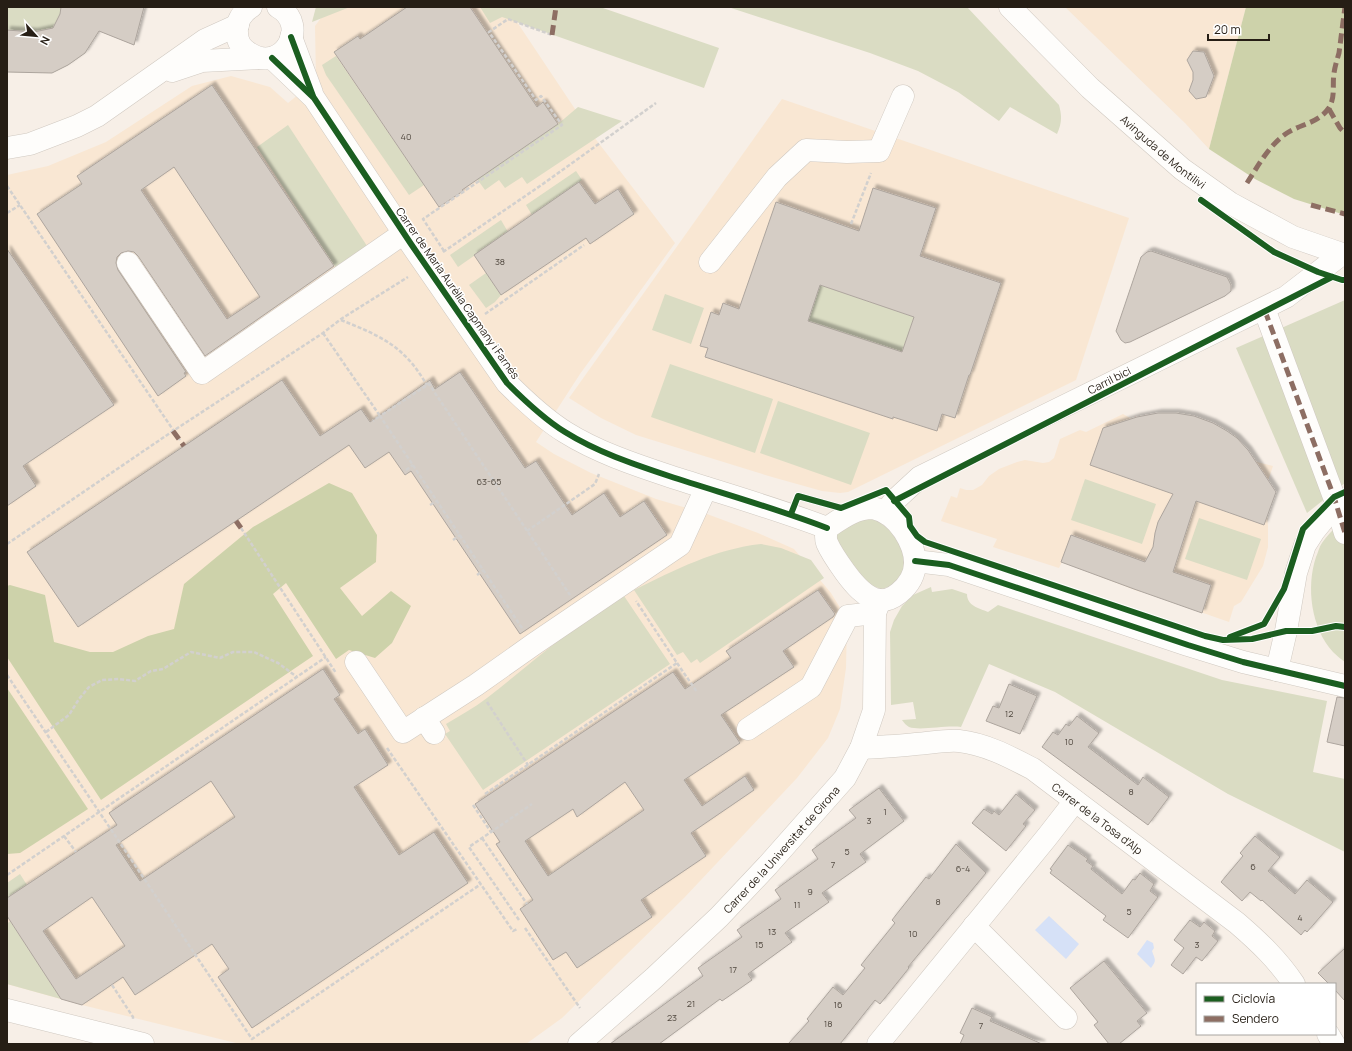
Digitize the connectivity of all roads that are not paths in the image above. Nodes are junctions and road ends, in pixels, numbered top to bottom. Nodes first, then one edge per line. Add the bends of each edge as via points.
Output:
1 (250, 7) edge
2 (1010, 7) edge
3 (284, 9) edge
4 (238, 26) junction
5 (291, 37) junction
6 (266, 58) junction
7 (156, 76) junction
8 (903, 96) dead end
9 (314, 98) junction
10 (7, 148) edge
11 (404, 233) junction
12 (1343, 254) edge
13 (710, 262) dead end
14 (128, 263) dead end
15 (1265, 311) dead end
16 (706, 488) junction
17 (1341, 503) edge
18 (886, 512) junction
19 (827, 528) junction
20 (1345, 533) edge
21 (916, 561) junction
22 (877, 607) junction
23 (356, 662) dead end
24 (1277, 670) junction
25 (1345, 686) edge
26 (748, 730) dead end
27 (861, 748) junction
28 (1075, 801) junction
29 (974, 926) junction
30 (1293, 983) edge
31 (7, 1010) edge
32 (1066, 1018) dead end
33 (1329, 1035) edge
34 (143, 1044) edge
35 (579, 1044) edge
36 (878, 1044) edge
37 (1334, 1044) edge

1 - 4 street via 242,15
2 - 12 street, Avinguda de Montilivi via 1090,88 1182,169 1230,203 1293,237
3 - 5 street, Carrer de Maria Aurèlia Capmany i Farnés via 292,25
4 - 6 street, Carrer de Maria Aurèlia Capmany i Farnés via 237,33 246,52
4 - 7 street via 205,40
5 - 6 street via 290,43 282,52
5 - 9 street, Carrer de Maria Aurèlia Capmany i Farnés
6 - 7 street via 202,61
6 - 9 street, Carrer de Maria Aurèlia Capmany i Farnés
7 - 10 street via 97,116 77,126 30,144
8 - 13 street via 879,151 806,150 777,177
9 - 11 street, Carrer de Maria Aurèlia Capmany i Farnés
11 - 14 street via 202,373
11 - 16 street, Carrer de Maria Aurèlia Capmany i Farnés via 507,383 526,403 565,432 588,445
12 - 18 street via 1286,297 920,477
15 - 17 street
16 - 19 street, Carrer de Maria Aurèlia Capmany i Farnés
16 - 23 street via 680,545 476,685 429,725 404,732
17 - 20 street
17 - 24 street via 1314,530 1305,545 1296,574
18 - 19 street via 873,508 860,509
18 - 21 street via 908,537
19 - 22 street via 827,543 844,570
21 - 22 street via 911,581
21 - 24 street via 949,565 1188,645
22 - 26 street via 848,616 811,688
22 - 27 street, Carrer de la Universitat de Girona via 874,710
24 - 25 street
27 - 28 street, Carrer de la Tosa d'Alp via 940,740 976,744 1033,769
27 - 35 street, Carrer de la Universitat de Girona via 845,778 719,917
28 - 29 street
28 - 30 street, Carrer de la Tosa d'Alp via 1237,923 1262,944
29 - 32 street
29 - 36 street
31 - 34 street
33 - 37 street

